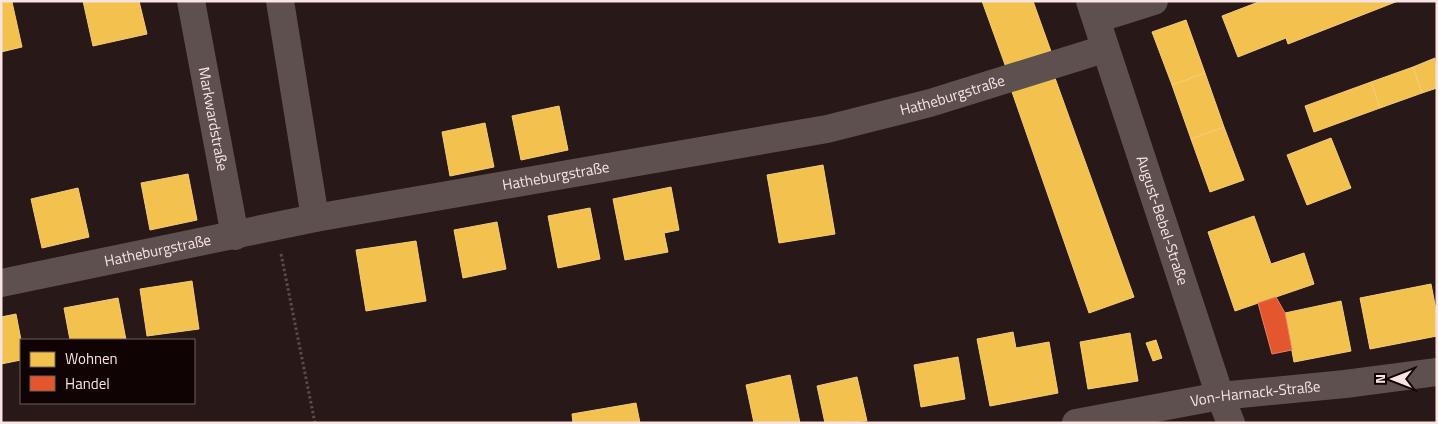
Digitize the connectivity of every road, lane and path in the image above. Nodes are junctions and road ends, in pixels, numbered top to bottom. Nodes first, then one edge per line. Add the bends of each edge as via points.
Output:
1 (191, 1) edge
2 (280, 1) edge
3 (1154, 1) edge
4 (1093, 10) edge
5 (1104, 49) junction
6 (315, 218) junction
7 (276, 227) junction
8 (235, 236) junction
9 (1, 283) edge
10 (1437, 372) edge
11 (1220, 396) junction
12 (315, 423) edge
13 (1076, 423) edge
14 (1231, 423) edge

1 - 8 street, Markwardstraße
2 - 6 street
3 - 4 street, August-Bebel-Straße
4 - 5 street, August-Bebel-Straße
5 - 6 street, Hatheburgstraße via 930,103 826,129
5 - 11 street, August-Bebel-Straße
6 - 7 street, Hatheburgstraße
7 - 8 street, Hatheburgstraße
7 - 12 path
8 - 9 street, Hatheburgstraße
10 - 11 street, Von-Harnack-Straße
11 - 13 street, Von-Harnack-Straße
11 - 14 street, August-Bebel-Straße

